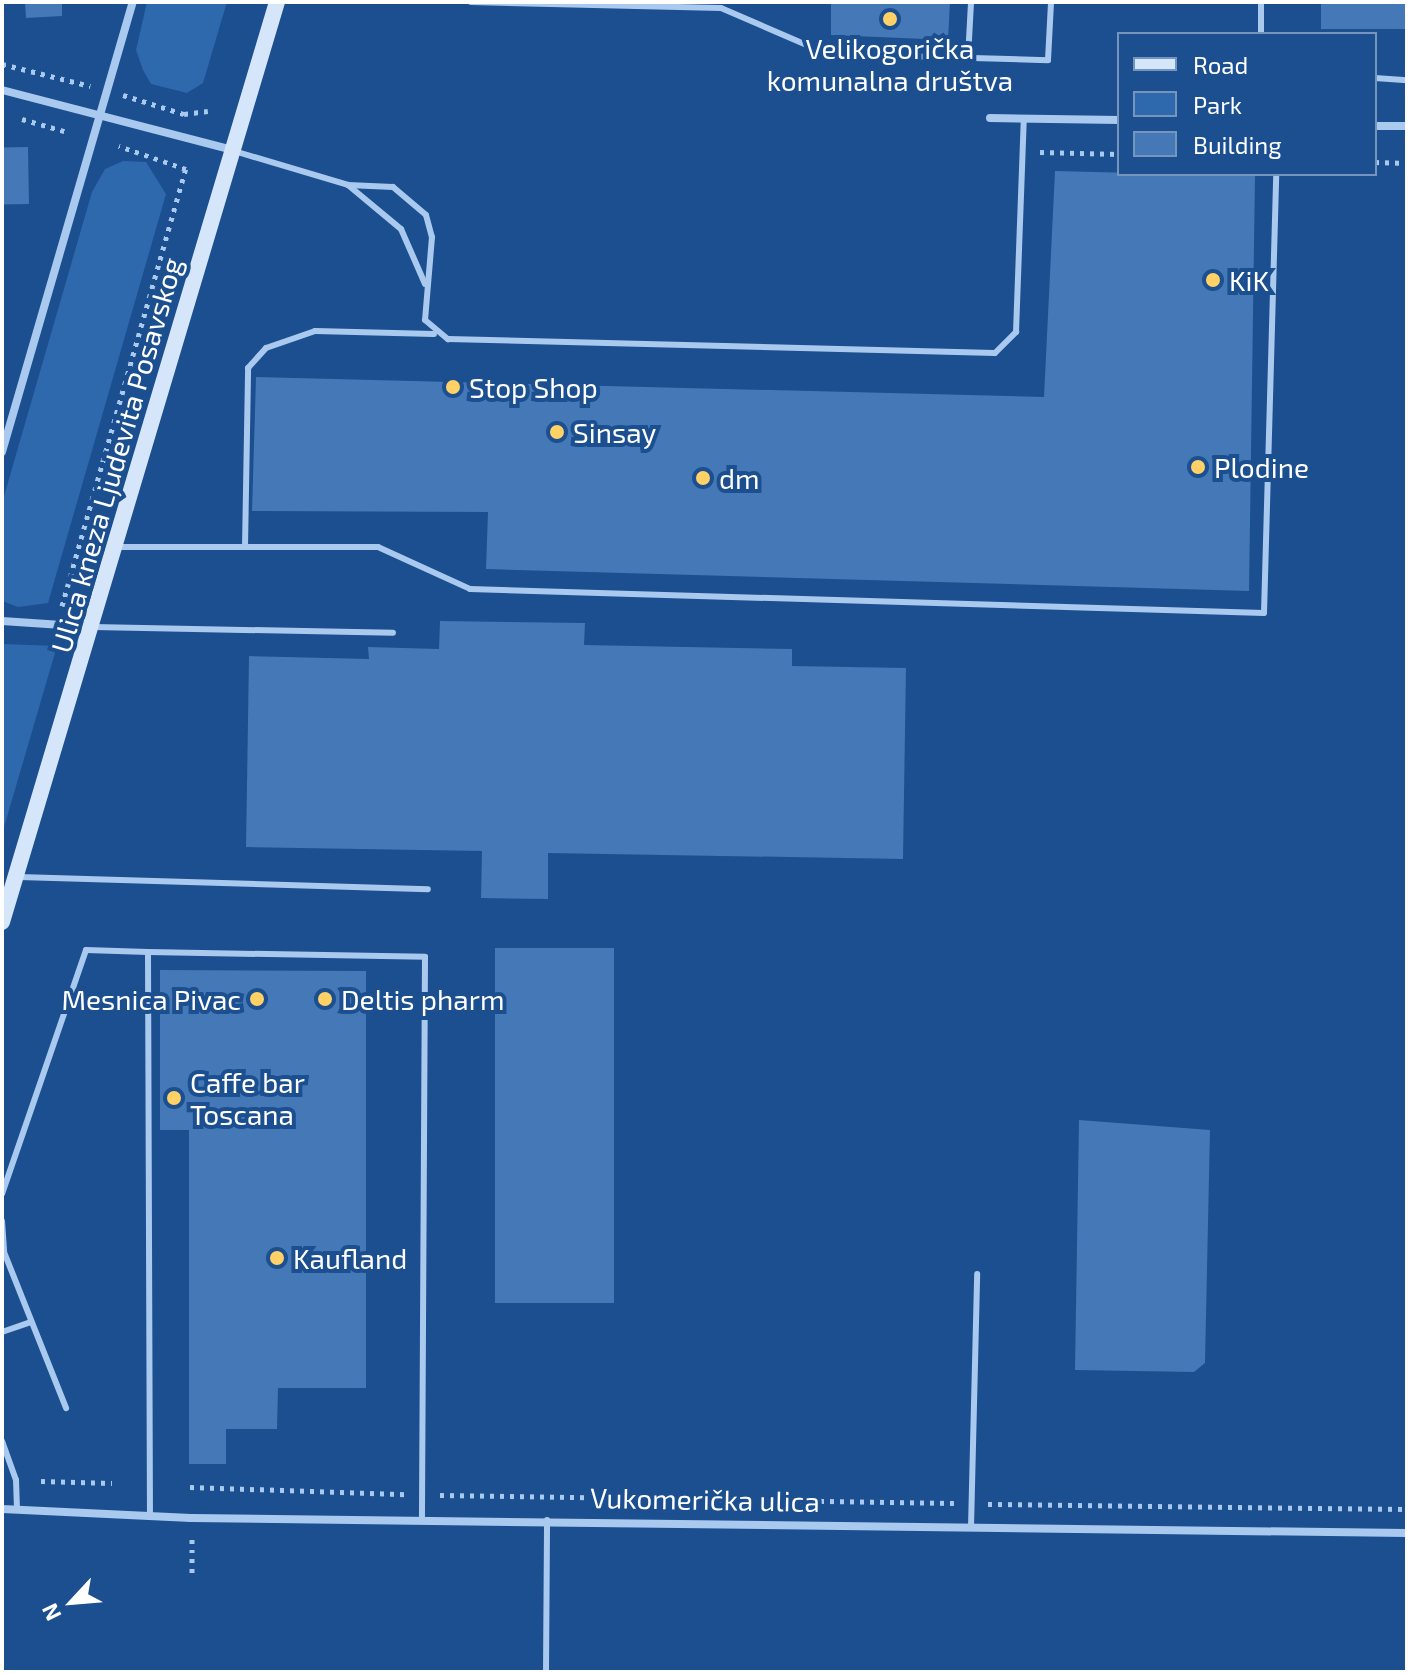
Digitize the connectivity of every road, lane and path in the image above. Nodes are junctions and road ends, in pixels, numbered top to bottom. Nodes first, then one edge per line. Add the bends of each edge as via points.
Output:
1 (133, 2) edge
2 (277, 2) edge
3 (471, 2) edge
4 (971, 2) edge
5 (1051, 2) edge
6 (1261, 2) edge
7 (1261, 32) edge
8 (968, 58) junction
9 (1377, 78) edge
10 (1407, 80) edge
11 (2, 90) edge
12 (102, 113) junction
13 (14, 117) dead end
14 (990, 118) dead end
15 (1024, 118) junction
16 (1117, 120) edge
17 (1377, 126) edge
18 (1407, 126) edge
19 (64, 131) dead end
20 (119, 146) dead end
21 (232, 150) junction
22 (1024, 151) junction
23 (1117, 154) edge
24 (1377, 162) edge
25 (1407, 163) edge
26 (1276, 176) edge
27 (348, 185) junction
28 (425, 284) junction
29 (434, 334) junction
30 (2, 452) edge
31 (116, 547) junction
32 (245, 547) junction
33 (2, 621) edge
34 (58, 623) junction
35 (93, 627) junction
36 (393, 633) dead end
37 (16, 877) junction
38 (428, 889) dead end
39 (2, 922) edge
40 (148, 952) junction
41 (2, 1194) edge
42 (2, 1221) edge
43 (977, 1274) dead end
44 (31, 1322) junction
45 (2, 1332) edge
46 (66, 1408) dead end
47 (2, 1441) edge
48 (41, 1481) dead end
49 (112, 1483) dead end
50 (190, 1487) dead end
51 (423, 1495) junction
52 (972, 1504) junction
53 (2, 1509) edge
54 (17, 1509) junction
55 (1407, 1509) edge
56 (150, 1517) junction
57 (422, 1519) junction
58 (547, 1519) junction
59 (971, 1527) junction
60 (1407, 1533) edge
61 (192, 1539) dead end
62 (192, 1573) dead end
63 (546, 1672) edge

1 - 12 street
2 - 21 main road, Ulica kneza Ljudevita Posavskog
3 - 8 lane via 721,8 828,54
4 - 8 lane
5 - 8 lane via 1048,60
6 - 7 lane
9 - 10 lane
11 - 12 street
12 - 21 street
12 - 30 street
13 - 19 path
14 - 15 street
15 - 16 street
15 - 22 lane
17 - 18 street
20 - 34 path via 186,169
21 - 27 lane
21 - 31 main road, Ulica kneza Ljudevita Posavskog
22 - 23 path
22 - 29 lane via 1016,332 995,353
24 - 25 path
26 - 32 lane via 1264,613 470,589 378,547
27 - 28 lane via 401,229
27 - 28 lane via 393,187 417,202 432,237
28 - 29 lane via 425,320
29 - 32 lane via 315,331 266,348 248,368
31 - 32 lane
31 - 35 main road, Ulica kneza Ljudevita Posavskog
33 - 34 street
34 - 35 street
35 - 36 lane
35 - 37 main road, Ulica kneza Ljudevita Posavskog
37 - 38 lane
37 - 39 main road, Ulica kneza Ljudevita Posavskog
40 - 41 lane via 86,950
40 - 51 lane via 425,957
40 - 56 lane
42 - 44 lane via 4,1252
43 - 52 lane
44 - 45 lane
44 - 46 lane
47 - 54 lane via 16,1480
48 - 49 path
50 - 51 path
51 - 52 path
51 - 57 lane
52 - 55 path
52 - 59 lane
53 - 54 street, Vukomerička ulica
54 - 56 street, Vukomerička ulica
56 - 57 street, Vukomerička ulica
57 - 58 street, Vukomerička ulica
58 - 59 street, Vukomerička ulica
58 - 63 lane
59 - 60 street, Vukomerička ulica
61 - 62 path

